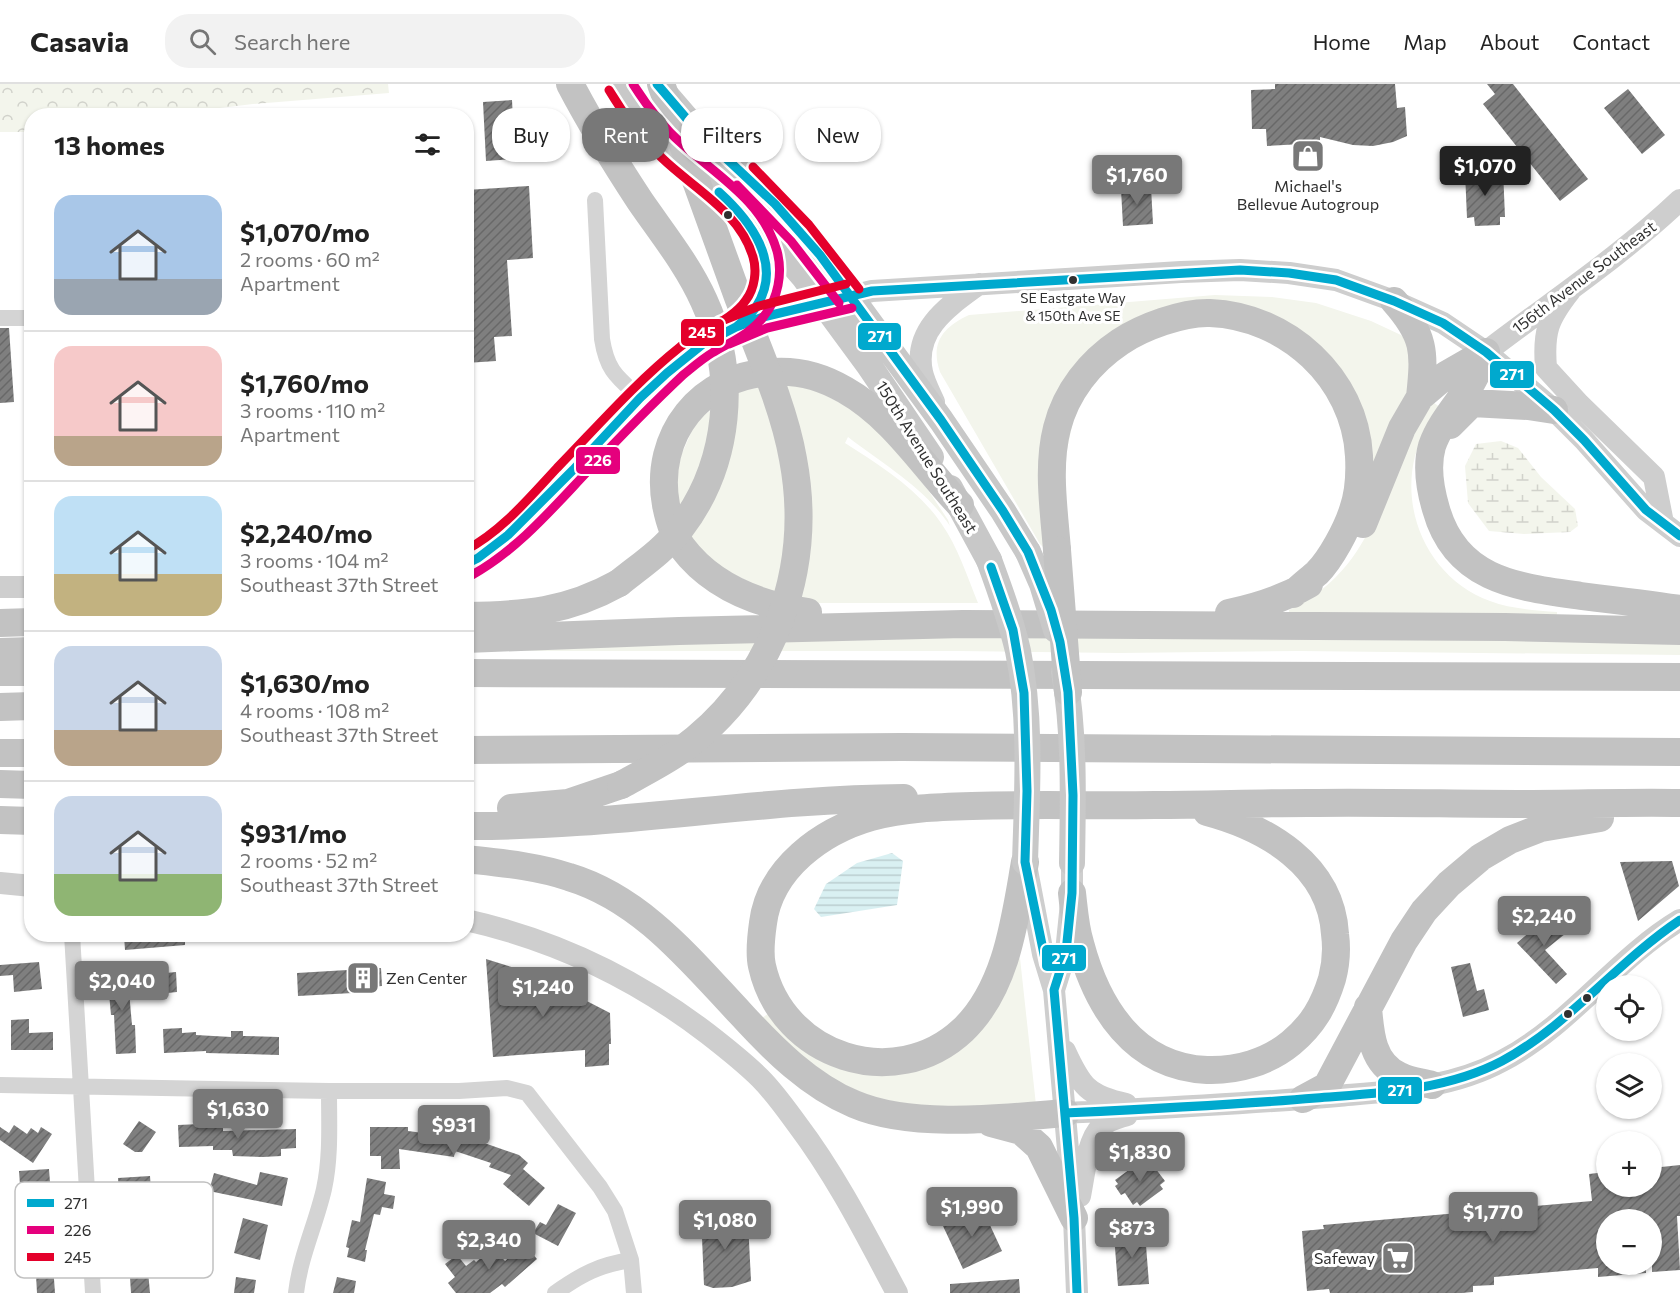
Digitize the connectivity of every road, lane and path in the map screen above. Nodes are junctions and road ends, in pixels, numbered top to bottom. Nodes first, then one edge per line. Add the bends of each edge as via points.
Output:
1 (570, 84) edge
2 (619, 84) edge
3 (659, 84) edge
4 (594, 200) dead end
5 (1680, 200) edge
6 (738, 208) junction
7 (979, 284) junction
8 (1570, 291) junction
9 (849, 296) junction
10 (1394, 301) junction
11 (823, 303) junction
12 (0, 318) edge
13 (24, 318) edge
14 (736, 327) junction
15 (1486, 352) junction
16 (1420, 396) junction
17 (640, 398) junction
18 (1554, 410) junction
19 (941, 420) junction
20 (1433, 444) junction
21 (960, 505) junction
22 (1672, 530) edge
23 (474, 560) edge
24 (0, 587) edge
25 (24, 587) edge
26 (1293, 594) junction
27 (1680, 609) edge
28 (819, 613) junction
29 (474, 615) edge
30 (24, 622) edge
31 (0, 623) edge
32 (963, 624) junction
33 (1137, 624) junction
34 (474, 631) edge
35 (1680, 631) edge
36 (474, 639) edge
37 (24, 651) edge
38 (0, 652) edge
39 (0, 672) edge
40 (24, 672) edge
41 (474, 673) edge
42 (509, 673) junction
43 (1680, 677) edge
44 (474, 680) edge
45 (1068, 692) junction
46 (24, 706) edge
47 (0, 707) edge
48 (0, 720) edge
49 (24, 720) edge
50 (474, 730) edge
51 (902, 747) junction
52 (474, 750) edge
53 (1680, 752) edge
54 (0, 753) edge
55 (24, 753) edge
56 (0, 784) edge
57 (24, 785) edge
58 (1680, 803) edge
59 (997, 805) junction
60 (1157, 805) junction
61 (474, 807) edge
62 (1680, 815) edge
63 (0, 820) edge
64 (24, 821) edge
65 (474, 826) edge
66 (474, 860) edge
67 (1025, 862) junction
68 (1072, 863) joint
69 (0, 883) edge
70 (24, 885) edge
71 (1071, 893) junction
72 (1680, 920) edge
73 (474, 922) edge
74 (1680, 934) edge
75 (72, 942) edge
76 (1647, 944) junction
77 (1054, 990) junction
78 (1368, 1007) junction
79 (1059, 1036) junction
80 (0, 1085) edge
81 (80, 1085) junction
82 (1432, 1085) junction
83 (329, 1091) junction
84 (1303, 1099) junction
85 (1148, 1108) junction
86 (1066, 1113) junction
87 (984, 1120) junction
88 (86, 1182) edge
89 (1074, 1218) junction
90 (631, 1260) junction
91 (92, 1278) edge
92 (93, 1293) edge
93 (296, 1293) edge
94 (555, 1293) edge
95 (634, 1293) edge
96 (897, 1293) edge
97 (1077, 1293) edge

1 - 29 highway, bridge via 592,126 704,299 724,364 723,432 696,506 658,552 619,583 564,607
2 - 6 main road, 150th Avenue Southeast via 651,130
3 - 9 main road, 150th Avenue Southeast via 698,132 794,224
3 - 61 highway, bridge via 785,424 798,488 799,538 791,588 772,639 745,684 716,720 656,766 621,785 568,803
4 - 17 street via 604,353 613,373
5 - 8 main road, 156th Avenue Southeast
6 - 11 main road, 150th Avenue Southeast via 804,277
6 - 14 main road via 758,235 767,266 764,293 755,309
7 - 9 main road
7 - 10 main road via 1240,270 1336,280
7 - 19 main road via 937,316 924,339 922,372
8 - 15 main road, 156th Avenue Southeast
8 - 22 main road via 1552,313 1545,338 1546,368 1654,477
9 - 11 main road
9 - 19 main road, 150th Avenue Southeast
10 - 15 main road via 1443,323
10 - 16 highway via 1412,321 1419,336
11 - 14 main road
11 - 21 main road, 150th Avenue Southeast via 905,417
12 - 13 street
14 - 17 main road via 704,344
15 - 16 highway via 1446,375
15 - 18 main road
15 - 20 highway
16 - 26 highway via 1402,428 1367,518 1352,545 1336,564
17 - 23 main road via 508,535
18 - 20 highway via 1472,403
18 - 22 main road via 1646,510
19 - 45 main road, 150th Avenue Southeast, bridge via 1028,552 1051,610
20 - 27 highway via 1429,473 1438,518 1449,541 1481,571 1529,589
21 - 28 highway via 873,409 821,378 787,371 754,372 713,389 680,423 670,445 664,490 674,534 694,560 733,589 761,602
21 - 67 main road, 150th Avenue Southeast, bridge via 989,560 1013,630 1024,693 1028,791
24 - 25 main road
26 - 33 highway via 1263,606 1217,616
26 - 45 highway, bridge via 1318,571 1341,538 1358,494 1360,471 1354,420 1340,390 1320,363 1297,344 1270,327 1238,317 1208,312 1135,331 1088,369 1070,394 1057,425 1052,483
28 - 32 highway
28 - 34 highway via 691,613
30 - 31 highway
32 - 33 highway
32 - 36 highway
33 - 35 highway
37 - 38 highway
39 - 40 highway
41 - 42 highway
42 - 43 highway
42 - 44 highway
45 - 68 main road, 150th Avenue Southeast, bridge
46 - 47 highway
48 - 49 highway
50 - 51 highway
51 - 52 highway
51 - 53 highway
54 - 55 highway
56 - 57 highway
58 - 60 highway
59 - 60 highway
59 - 65 highway via 853,798 583,823
59 - 67 highway via 898,811 869,818 820,839 786,869 771,893 761,940 762,965 783,1013 805,1038 846,1058 899,1061 927,1054 946,1043 977,1013 1002,967
60 - 71 highway via 1201,811 1249,825 1279,842 1318,880 1335,924 1337,950 1324,1003 1311,1023 1270,1057 1245,1066 1198,1069 1149,1053 1130,1039 1099,997 1079,941
62 - 78 highway via 1583,819 1541,828 1481,857 1424,911
63 - 64 highway
66 - 87 highway via 569,877 616,898 667,937 763,1038 798,1069 854,1104 909,1117
67 - 77 main road, 150th Avenue Southeast
68 - 71 main road, 150th Avenue Southeast
69 - 70 main road
71 - 77 main road, 150th Avenue Southeast via 1066,952
72 - 76 main road
73 - 96 main road via 536,939 619,975 735,1055 761,1078 817,1151
74 - 76 street
75 - 81 street
76 - 82 main road via 1529,1045 1474,1074
77 - 79 main road, 150th Avenue Southeast
78 - 82 highway via 1372,1044 1388,1070
78 - 84 highway via 1327,1086
79 - 85 main road via 1074,1070 1095,1094
79 - 86 main road, 150th Avenue Southeast
80 - 81 street
81 - 83 street
81 - 88 street
82 - 84 main road
83 - 90 street via 507,1088 527,1093 615,1211
83 - 93 street via 329,1160
84 - 85 main road
85 - 86 main road
85 - 89 main road via 1113,1119 1095,1134
86 - 87 highway
86 - 89 main road, 150th Avenue Southeast
87 - 89 highway via 1021,1131 1039,1147
89 - 97 main road, 150th Avenue Southeast
90 - 94 street via 595,1268
90 - 95 street
91 - 92 street

